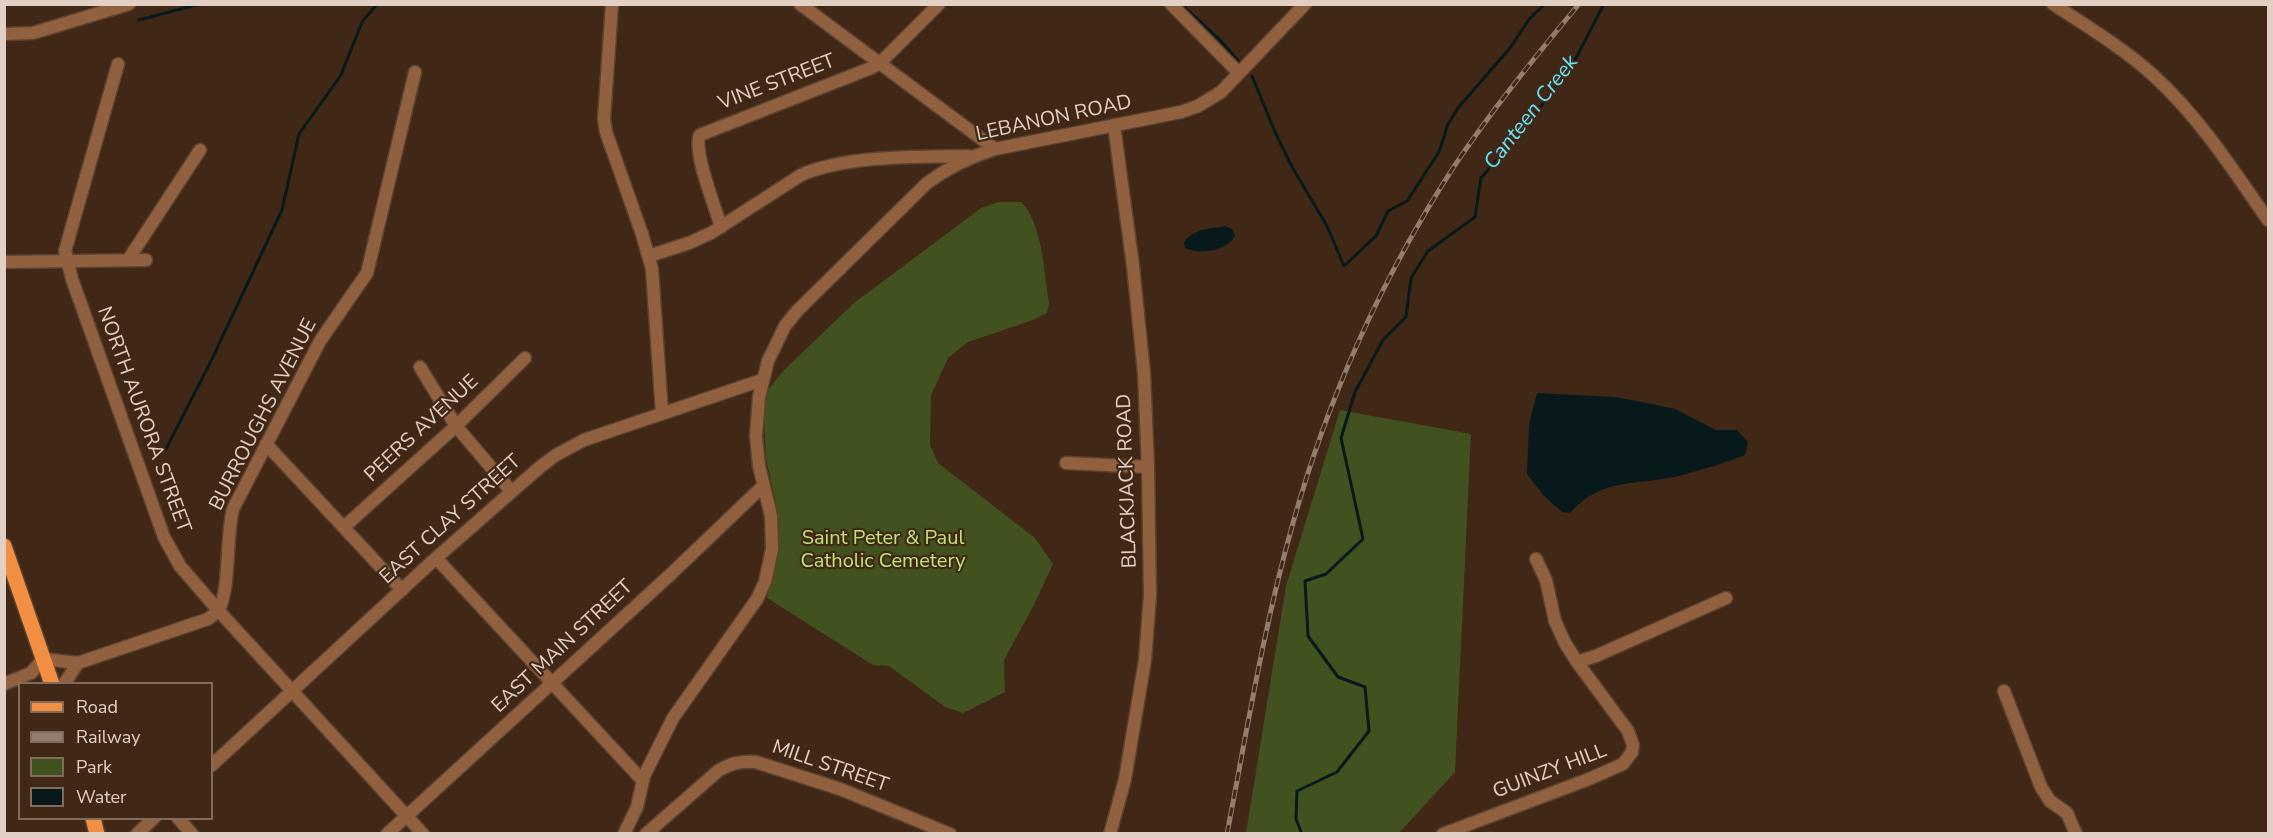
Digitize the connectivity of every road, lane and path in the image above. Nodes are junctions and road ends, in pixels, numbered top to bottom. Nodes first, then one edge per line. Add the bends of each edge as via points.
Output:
1 (129, 4) edge
2 (612, 4) edge
3 (800, 4) edge
4 (939, 4) edge
5 (1171, 4) edge
6 (1305, 4) edge
7 (2053, 4) edge
8 (4, 34) edge
9 (880, 63) junction
10 (118, 64) dead end
11 (415, 72) dead end
12 (1239, 73) junction
13 (1114, 125) junction
14 (995, 149) junction
15 (200, 150) dead end
16 (974, 156) junction
17 (2268, 220) edge
18 (722, 227) junction
19 (649, 256) junction
20 (128, 260) junction
21 (146, 260) dead end
22 (4, 262) edge
23 (66, 262) junction
24 (525, 358) dead end
25 (420, 367) dead end
26 (762, 380) junction
27 (662, 413) junction
28 (456, 426) junction
29 (266, 444) junction
30 (1066, 463) dead end
31 (1148, 467) junction
32 (764, 486) junction
33 (511, 491) junction
34 (344, 527) junction
35 (5, 551) edge
36 (436, 558) junction
37 (1536, 559) dead end
38 (402, 590) junction
39 (1726, 598) dead end
40 (218, 610) junction
41 (44, 658) junction
42 (1577, 662) junction
43 (78, 663) junction
44 (51, 682) edge
45 (65, 682) edge
46 (16, 683) edge
47 (551, 685) junction
48 (292, 691) junction
49 (2004, 691) dead end
50 (213, 764) edge
51 (643, 781) junction
52 (407, 816) junction
53 (153, 820) edge
54 (179, 820) edge
55 (137, 834) edge
56 (192, 834) edge
57 (387, 834) edge
58 (423, 834) edge
59 (624, 834) edge
60 (646, 834) edge
61 (950, 834) edge
62 (1110, 834) edge
63 (1443, 834) edge
64 (2076, 834) edge

1 - 8 street via 33,33
2 - 19 street via 606,132
3 - 9 street
4 - 9 street, VINE STREET
5 - 12 street
6 - 12 street, LEBANON ROAD
7 - 17 street via 2104,36 2154,76 2206,132
9 - 14 street
9 - 18 street, VINE STREET via 700,135 700,154
10 - 23 street, NORTH AURORA STREET via 66,242
11 - 29 street, BURROUGHS AVENUE via 369,267 320,341
12 - 13 street, LEBANON ROAD via 1221,92 1198,106
13 - 14 street, LEBANON ROAD
13 - 31 street, BLACKJACK ROAD via 1141,334
14 - 16 street, LEBANON ROAD
15 - 20 street
16 - 18 street via 865,161 814,170
16 - 26 street, LEBANON ROAD via 927,183 803,304 785,326
18 - 19 street
19 - 27 street
20 - 21 street
20 - 23 street
22 - 23 street
23 - 40 street, NORTH AURORA STREET via 164,537 180,566
24 - 28 street, PEERS AVENUE
25 - 28 street
26 - 27 street, EAST CLAY STREET
26 - 32 street, LEBANON ROAD via 756,436
27 - 33 street, EAST CLAY STREET via 570,447
28 - 33 street
28 - 34 street, PEERS AVENUE
29 - 34 street
29 - 40 street, BURROUGHS AVENUE via 233,510 225,586
30 - 31 street
31 - 62 street, BLACKJACK ROAD via 1150,595 1145,660 1125,779
32 - 47 street, EAST MAIN STREET
32 - 51 street, LEBANON ROAD via 773,532 765,582 673,718
33 - 36 street, EAST CLAY STREET
34 - 38 street
35 - 41 main road
36 - 38 street, EAST CLAY STREET
36 - 47 street
37 - 42 street, GUINZY HILL via 1546,580 1556,621
38 - 48 street, EAST CLAY STREET
39 - 42 street
40 - 43 street via 208,619
40 - 48 street, NORTH AURORA STREET
41 - 43 street
41 - 44 main road
41 - 46 street
42 - 63 street, GUINZY HILL via 1628,732 1633,745 1628,759 1589,779
43 - 45 street
47 - 51 street
47 - 52 street, EAST MAIN STREET
48 - 50 street, EAST CLAY STREET
48 - 52 street, NORTH AURORA STREET
49 - 64 street via 2041,787 2050,801 2067,813
51 - 59 street, LEBANON ROAD via 637,807
52 - 57 street, EAST MAIN STREET
52 - 58 street, NORTH AURORA STREET
53 - 55 street
54 - 56 street
60 - 61 street, MILL STREET via 717,771 744,761 840,789

